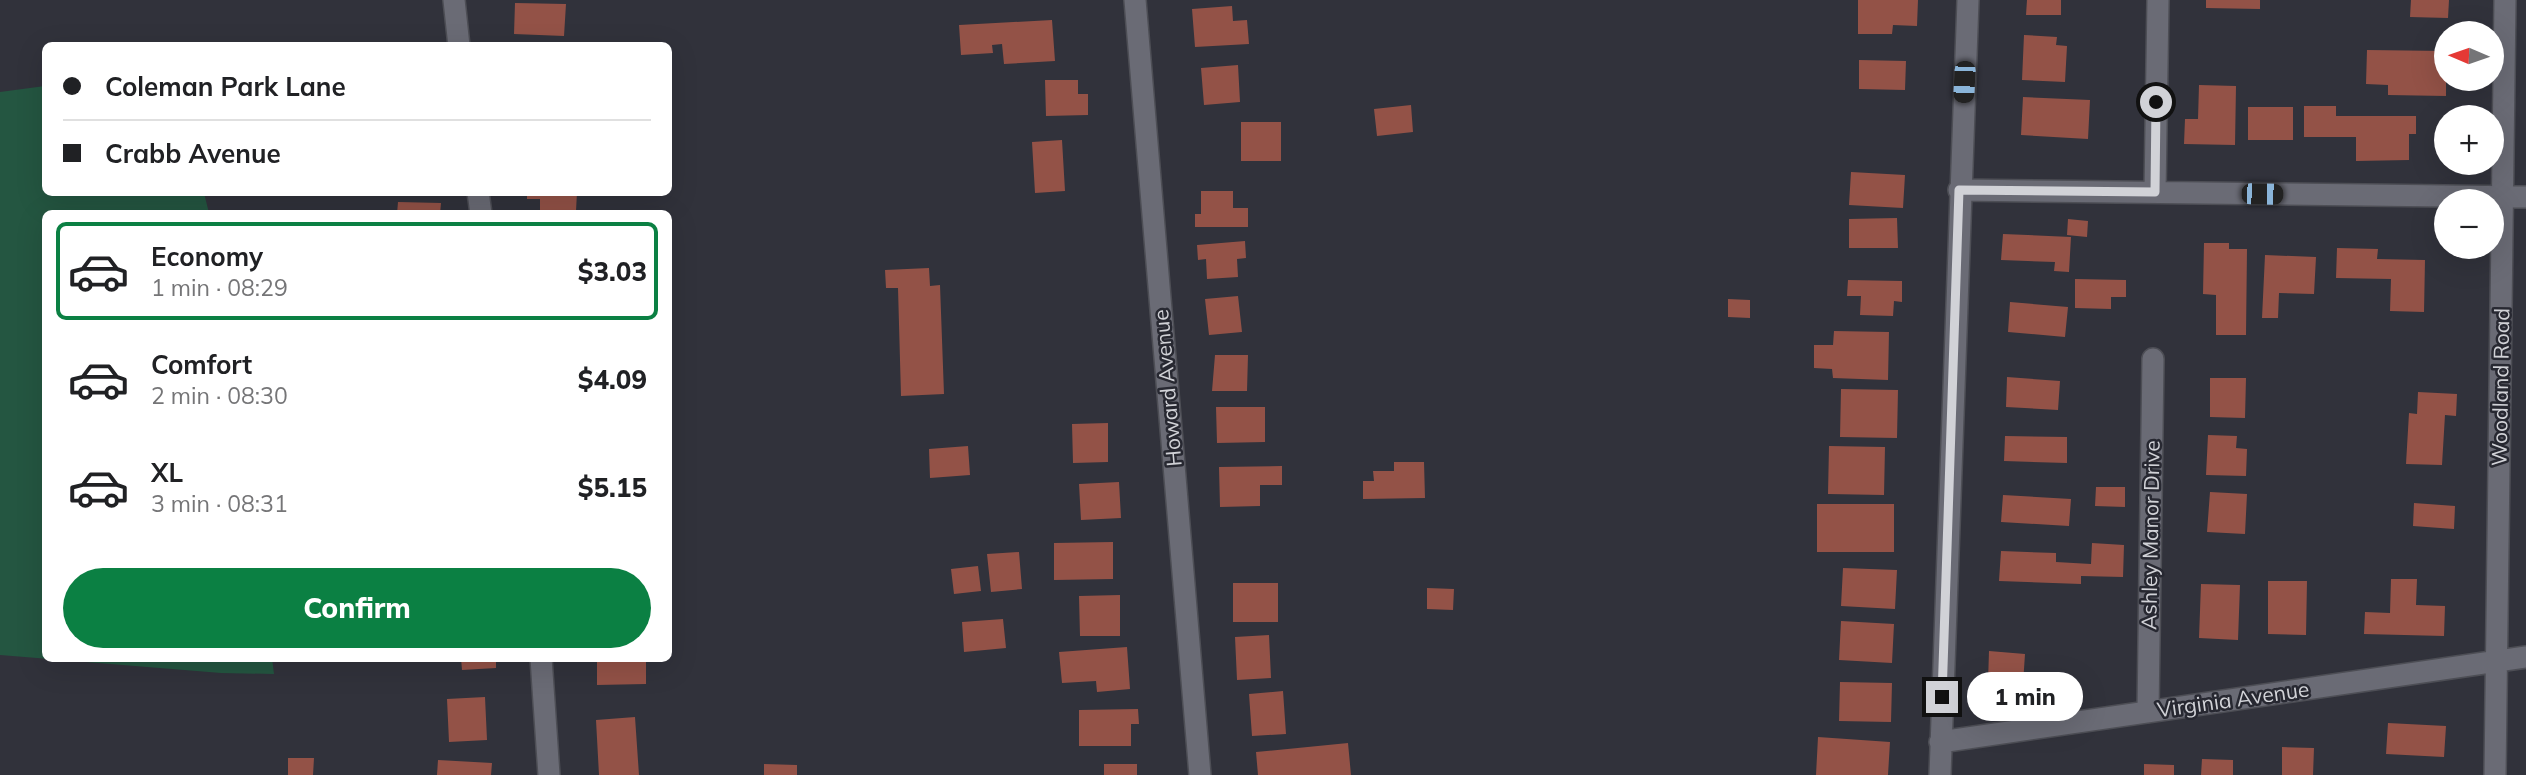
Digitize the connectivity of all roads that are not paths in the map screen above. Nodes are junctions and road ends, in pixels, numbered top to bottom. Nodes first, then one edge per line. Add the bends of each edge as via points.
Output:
1 (454, 0) edge
2 (1135, 0) edge
3 (1968, 0) edge
4 (2158, 0) edge
5 (2505, 0) edge
6 (459, 42) edge
7 (2502, 189) edge
8 (1959, 190) junction
9 (2155, 192) junction
10 (2434, 196) edge
11 (2504, 197) edge
12 (2526, 197) edge
13 (2501, 259) edge
14 (2152, 359) dead end
15 (2526, 657) edge
16 (2496, 661) junction
17 (541, 662) edge
18 (2148, 712) junction
19 (1940, 742) junction
20 (549, 775) edge
21 (1200, 775) edge
22 (1940, 775) edge
23 (2494, 775) edge

1 - 6 street
2 - 21 street, Howard Avenue
3 - 8 street
4 - 9 street
5 - 7 street, Woodland Road
8 - 9 street
8 - 19 street
9 - 10 street
11 - 12 street
13 - 16 street, Woodland Road
14 - 18 street, Ashley Manor Drive
15 - 16 street, Virginia Avenue
16 - 18 street, Virginia Avenue
16 - 23 street, Woodland Road
17 - 20 street
18 - 19 street, Virginia Avenue
19 - 22 street

